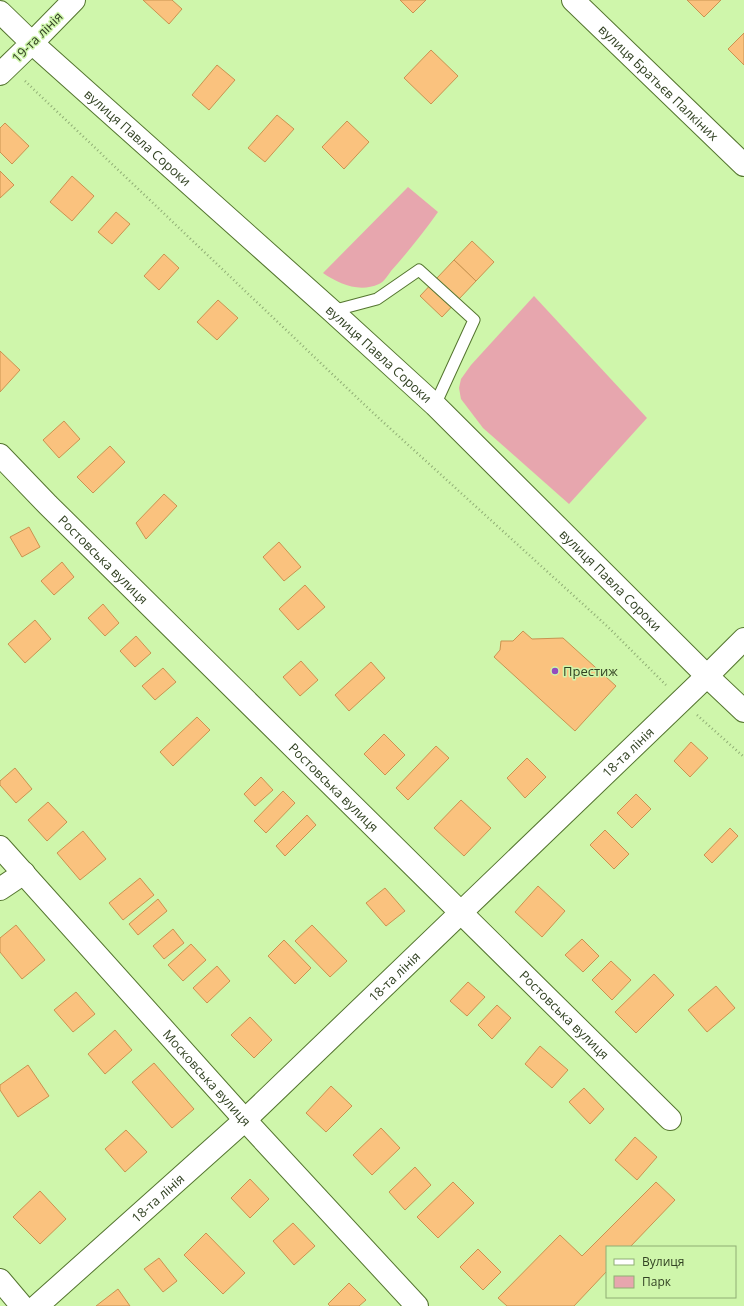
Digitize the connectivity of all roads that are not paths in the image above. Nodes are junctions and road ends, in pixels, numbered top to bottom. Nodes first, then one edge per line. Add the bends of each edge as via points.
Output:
1 (74, 0) edge
2 (573, 0) edge
3 (0, 12) edge
4 (32, 43) junction
5 (5, 70) edge
6 (744, 165) edge
7 (332, 311) junction
8 (435, 405) junction
9 (0, 455) edge
10 (744, 639) edge
11 (707, 676) junction
12 (744, 711) edge
13 (0, 847) edge
14 (24, 873) junction
15 (0, 889) edge
16 (460, 913) junction
17 (670, 1119) dead end
18 (245, 1120) junction
19 (0, 1280) edge
20 (22, 1306) edge
21 (37, 1306) edge
22 (417, 1306) edge

1 - 4 street, 19-та лінія
2 - 6 street, вулиця Братьєв Палкіних
3 - 4 street, вулиця Павла Сороки
4 - 5 street, 19-та лінія
4 - 7 street, вулиця Павла Сороки
7 - 8 street, вулиця Павла Сороки
7 - 8 lane via 377,300 419,270 474,320
8 - 11 street, вулиця Павла Сороки
9 - 16 street, Ростовська вулиця
10 - 11 street, 18-та лінія
11 - 12 street, вулиця Павла Сороки
11 - 16 street, 18-та лінія
13 - 14 street, Московська вулиця
14 - 15 street
14 - 18 street, Московська вулиця
16 - 17 street, Ростовська вулиця
16 - 18 street, 18-та лінія
18 - 21 street, 18-та лінія
18 - 22 street, Московська вулиця
19 - 20 street

